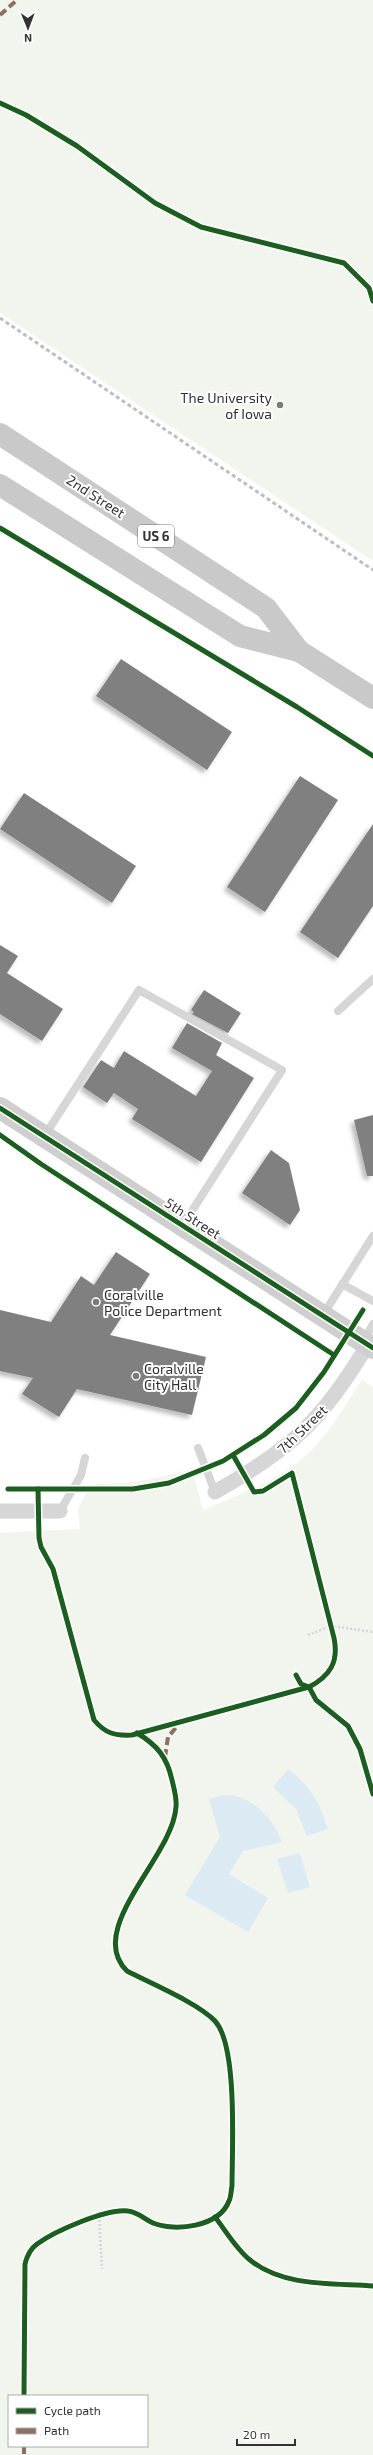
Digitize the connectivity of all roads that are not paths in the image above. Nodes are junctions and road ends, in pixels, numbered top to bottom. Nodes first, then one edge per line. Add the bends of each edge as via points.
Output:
1 (0, 434) edge
2 (1, 487) edge
3 (299, 651) junction
4 (373, 698) edge
5 (373, 979) edge
6 (338, 1011) dead end
7 (0, 1108) edge
8 (44, 1136) junction
9 (182, 1225) junction
10 (373, 1236) edge
11 (342, 1284) junction
12 (373, 1301) edge
13 (323, 1316) junction
14 (369, 1340) edge
15 (198, 1448) dead end
16 (85, 1458) dead end
17 (215, 1492) joint
18 (0, 1511) edge
19 (60, 1511) joint

1 - 3 main road, 2nd Street / US 6 via 266,608
2 - 3 main road, 2nd Street / US 6 via 240,636
3 - 4 main road, 2nd Street / US 6
5 - 6 lane
7 - 8 street, 5th Street
8 - 9 street, 5th Street
8 - 9 lane via 139,990 282,1070
9 - 13 street, 5th Street
10 - 11 lane
11 - 12 lane
11 - 13 lane
13 - 14 street, 5th Street
14 - 17 street, 7th Street via 344,1384 320,1415 293,1442 262,1465
15 - 17 lane
16 - 19 lane via 81,1476
18 - 19 street

